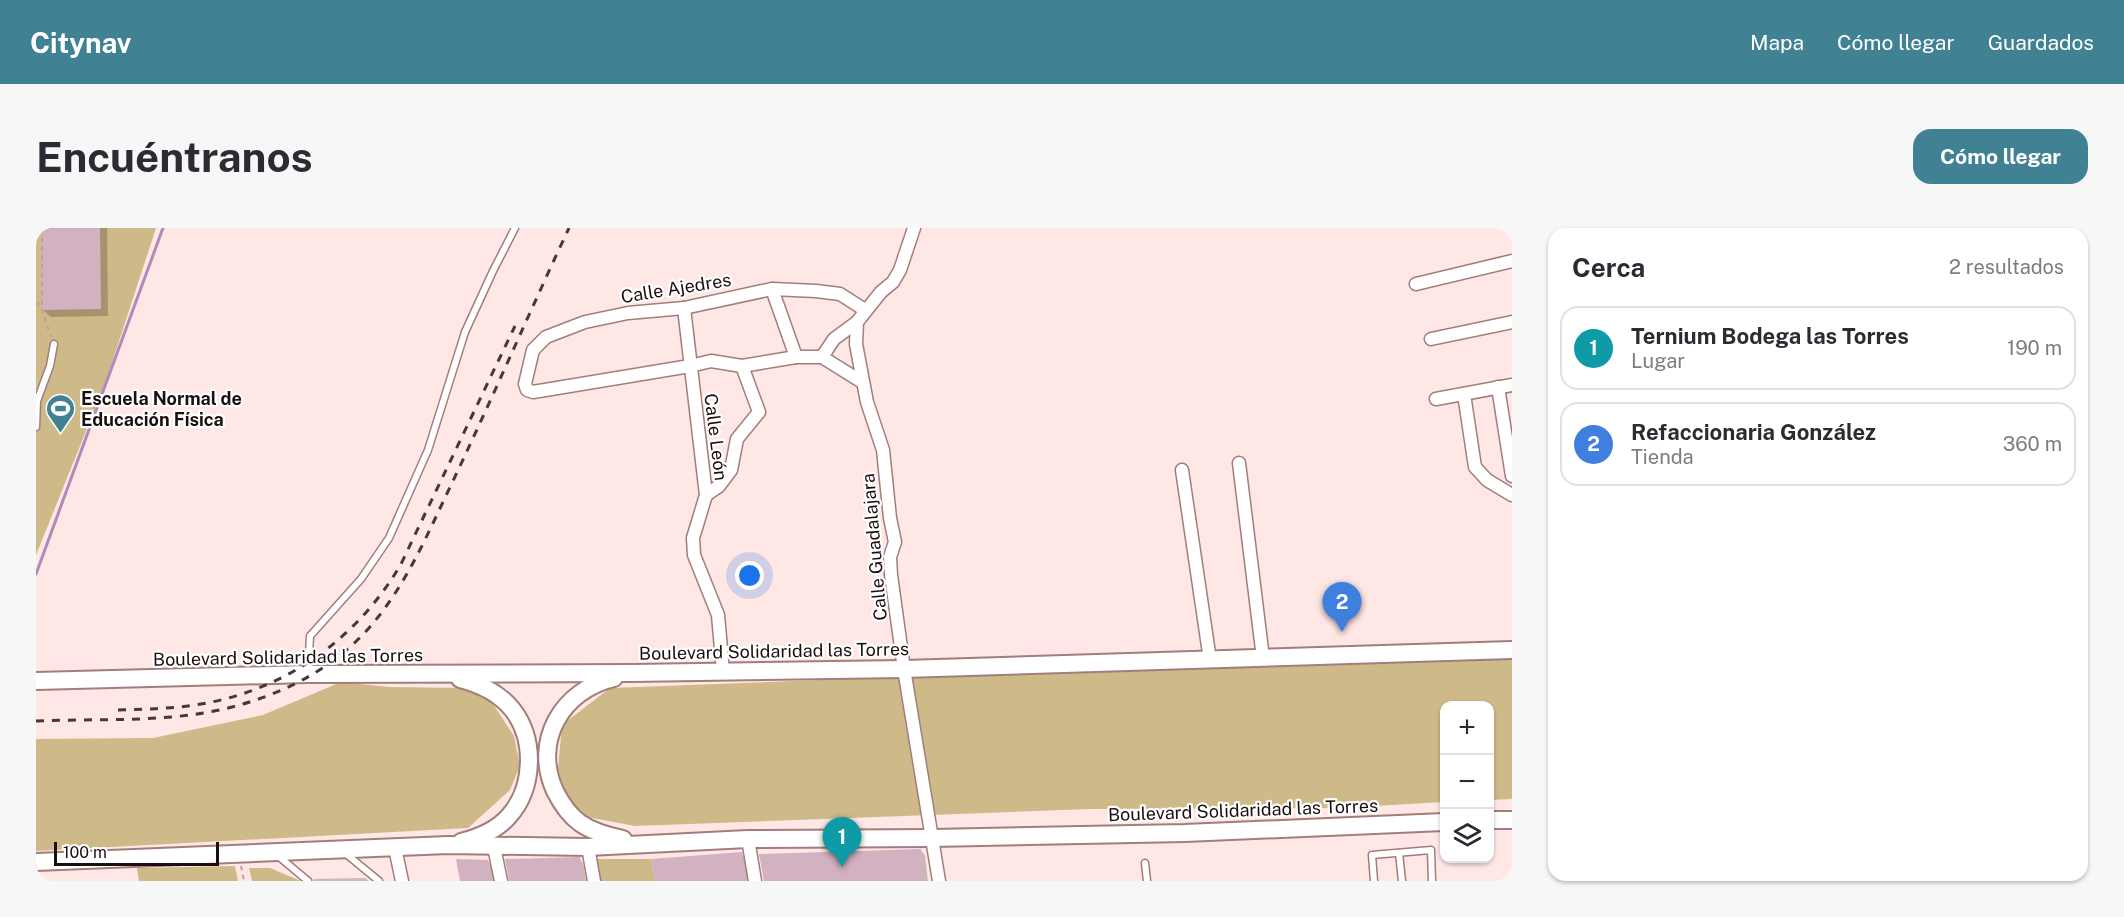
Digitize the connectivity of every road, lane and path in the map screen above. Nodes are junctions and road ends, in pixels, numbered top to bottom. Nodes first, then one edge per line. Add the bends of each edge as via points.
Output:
1 (42, 228) edge
2 (515, 228) edge
3 (914, 228) edge
4 (1512, 261) edge
5 (1416, 284) dead end
6 (772, 289) junction
7 (43, 301) junction
8 (36, 305) edge
9 (684, 308) junction
10 (865, 310) junction
11 (857, 322) junction
12 (1512, 322) edge
13 (1431, 339) dead end
14 (54, 344) joint
15 (796, 357) junction
16 (822, 357) junction
17 (690, 366) junction
18 (742, 366) junction
19 (861, 382) junction
20 (1512, 385) edge
21 (1498, 387) junction
22 (1464, 394) junction
23 (1436, 399) dead end
24 (36, 427) edge
25 (1239, 463) dead end
26 (1182, 470) dead end
27 (1512, 476) edge
28 (706, 495) junction
29 (1512, 495) edge
30 (1512, 650) edge
31 (1263, 658) junction
32 (1210, 660) junction
33 (904, 669) junction
34 (723, 671) junction
35 (632, 673) junction
36 (308, 674) junction
37 (426, 674) junction
38 (36, 681) edge
39 (1494, 820) edge
40 (1512, 820) edge
41 (1440, 822) edge
42 (933, 838) junction
43 (748, 839) junction
44 (639, 843) junction
45 (448, 845) junction
46 (588, 846) junction
47 (494, 847) junction
48 (395, 848) junction
49 (343, 851) junction
50 (274, 853) junction
51 (1399, 853) junction
52 (36, 862) edge
53 (1145, 863) dead end
54 (308, 881) edge
55 (379, 881) edge
56 (402, 881) edge
57 (501, 881) edge
58 (594, 881) edge
59 (755, 881) edge
60 (939, 881) edge
61 (1147, 881) edge
62 (1374, 881) edge
63 (1402, 881) edge
64 (1432, 881) edge

1 - 7 path
2 - 36 lane via 465,332 428,450 394,528 361,579 310,636
3 - 10 street via 893,282
4 - 5 street
6 - 9 street, Calle Ajedres
6 - 10 street, Calle Ajedres via 840,294
6 - 15 street
7 - 8 path
7 - 14 path
9 - 17 street, Calle León
9 - 17 street, Calle Ajedres via 585,322 546,337 533,350 525,384 530,392
10 - 11 street
11 - 16 street via 834,339
11 - 19 street, Calle Guadalajara
12 - 13 street
14 - 24 lane via 37,401
15 - 16 street
15 - 18 street
16 - 19 street
17 - 18 street via 711,361
17 - 28 street, Calle León
18 - 28 street via 759,412 737,439 731,470
19 - 33 street, Calle Guadalajara via 883,450 895,542 890,557 891,575
20 - 21 street
21 - 22 street
21 - 27 street
22 - 23 street
22 - 29 street via 1475,467 1486,480
25 - 31 street
26 - 32 street
28 - 34 street, Calle León via 693,538 694,555 718,615
30 - 31 main road, Boulevard Solidaridad las Torres
31 - 32 main road, Boulevard Solidaridad las Torres
32 - 33 main road, Boulevard Solidaridad las Torres
33 - 34 main road, Boulevard Solidaridad las Torres
33 - 42 street, Calle Guadalajara
34 - 35 main road, Boulevard Solidaridad las Torres
35 - 37 main road, Boulevard Solidaridad las Torres
35 - 44 main road via 596,683 570,701 552,730 546,760 556,794 571,815 599,833
36 - 37 main road, Boulevard Solidaridad las Torres
36 - 38 main road, Boulevard Solidaridad las Torres
37 - 45 main road via 474,683 495,693 519,719 529,753 525,787 508,817 490,831
39 - 40 main road
41 - 42 main road, Boulevard Solidaridad las Torres
42 - 43 main road, Boulevard Solidaridad las Torres
42 - 60 street
43 - 44 main road, Boulevard Solidaridad las Torres
43 - 59 street
44 - 46 main road, Boulevard Solidaridad las Torres
45 - 47 main road, Boulevard Solidaridad las Torres
45 - 48 main road, Boulevard Solidaridad las Torres
46 - 47 main road, Boulevard Solidaridad las Torres
46 - 58 street
47 - 57 street
48 - 49 main road, Boulevard Solidaridad las Torres
48 - 56 street
49 - 50 main road, Boulevard Solidaridad las Torres
49 - 55 lane
50 - 52 main road, Boulevard Solidaridad las Torres
50 - 54 lane
51 - 62 lane via 1372,855
51 - 63 lane
51 - 64 lane via 1431,850
53 - 61 lane

